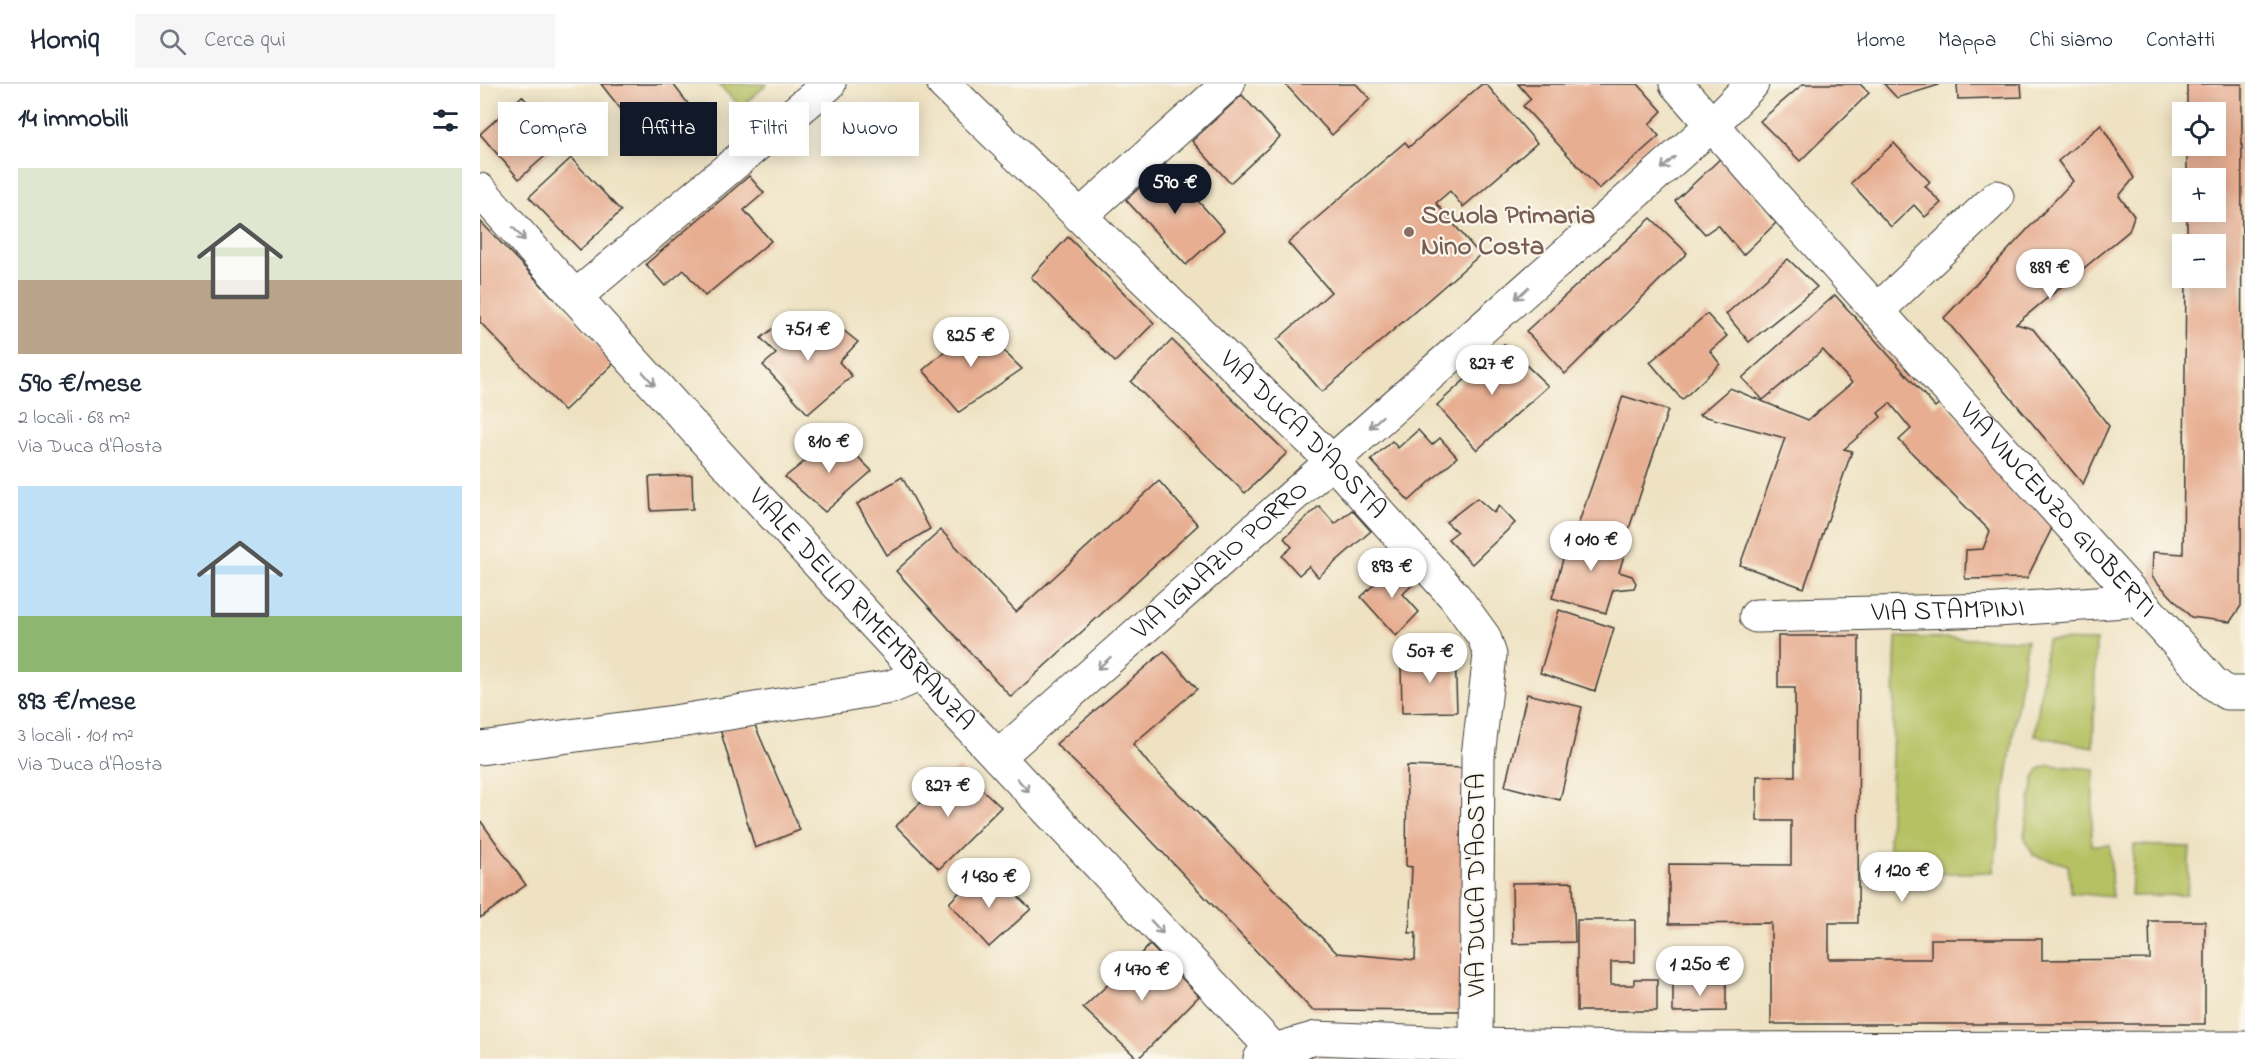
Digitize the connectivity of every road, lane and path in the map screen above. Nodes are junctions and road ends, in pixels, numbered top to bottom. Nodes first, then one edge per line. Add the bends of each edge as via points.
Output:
1 (830, 84) edge
2 (944, 84) edge
3 (1228, 84) edge
4 (1676, 84) edge
5 (1752, 84) edge
6 (1712, 125) junction
7 (480, 190) edge
8 (1997, 197) dead end
9 (1080, 216) junction
10 (575, 297) junction
11 (1877, 311) junction
12 (1332, 461) junction
13 (2139, 600) junction
14 (1756, 616) dead end
15 (921, 674) junction
16 (2245, 693) edge
17 (480, 748) edge
18 (998, 757) junction
19 (1476, 1045) junction
20 (2227, 1051) edge
21 (1267, 1055) edge

1 - 10 street
2 - 9 street, VIA DUCA D'AOSTA
3 - 9 street
4 - 6 street, VIA VINCENZO GIOBERTI
5 - 6 street, VIA IGNAZIO PORRO
6 - 11 street, VIA VINCENZO GIOBERTI
6 -> 12 street, VIA IGNAZIO PORRO
7 -> 10 street, VIALE DELLA RIMEMBRANZA
8 - 11 street
9 - 12 street, VIA DUCA D'AOSTA
10 -> 15 street, VIALE DELLA RIMEMBRANZA
11 - 13 street, VIA VINCENZO GIOBERTI
12 -> 18 street, VIA IGNAZIO PORRO
12 - 19 street, VIA DUCA D'AOSTA via 1455,597 1484,637 1490,655 1478,756
13 - 14 street, VIA STAMPINI via 1996,610
13 - 16 street, VIA VINCENZO GIOBERTI via 2212,683 2227,693
15 - 17 street via 891,687
15 - 18 street, VIALE DELLA RIMEMBRANZA
18 -> 21 street, VIALE DELLA RIMEMBRANZA
19 - 20 street
19 - 21 street via 1316,1038

